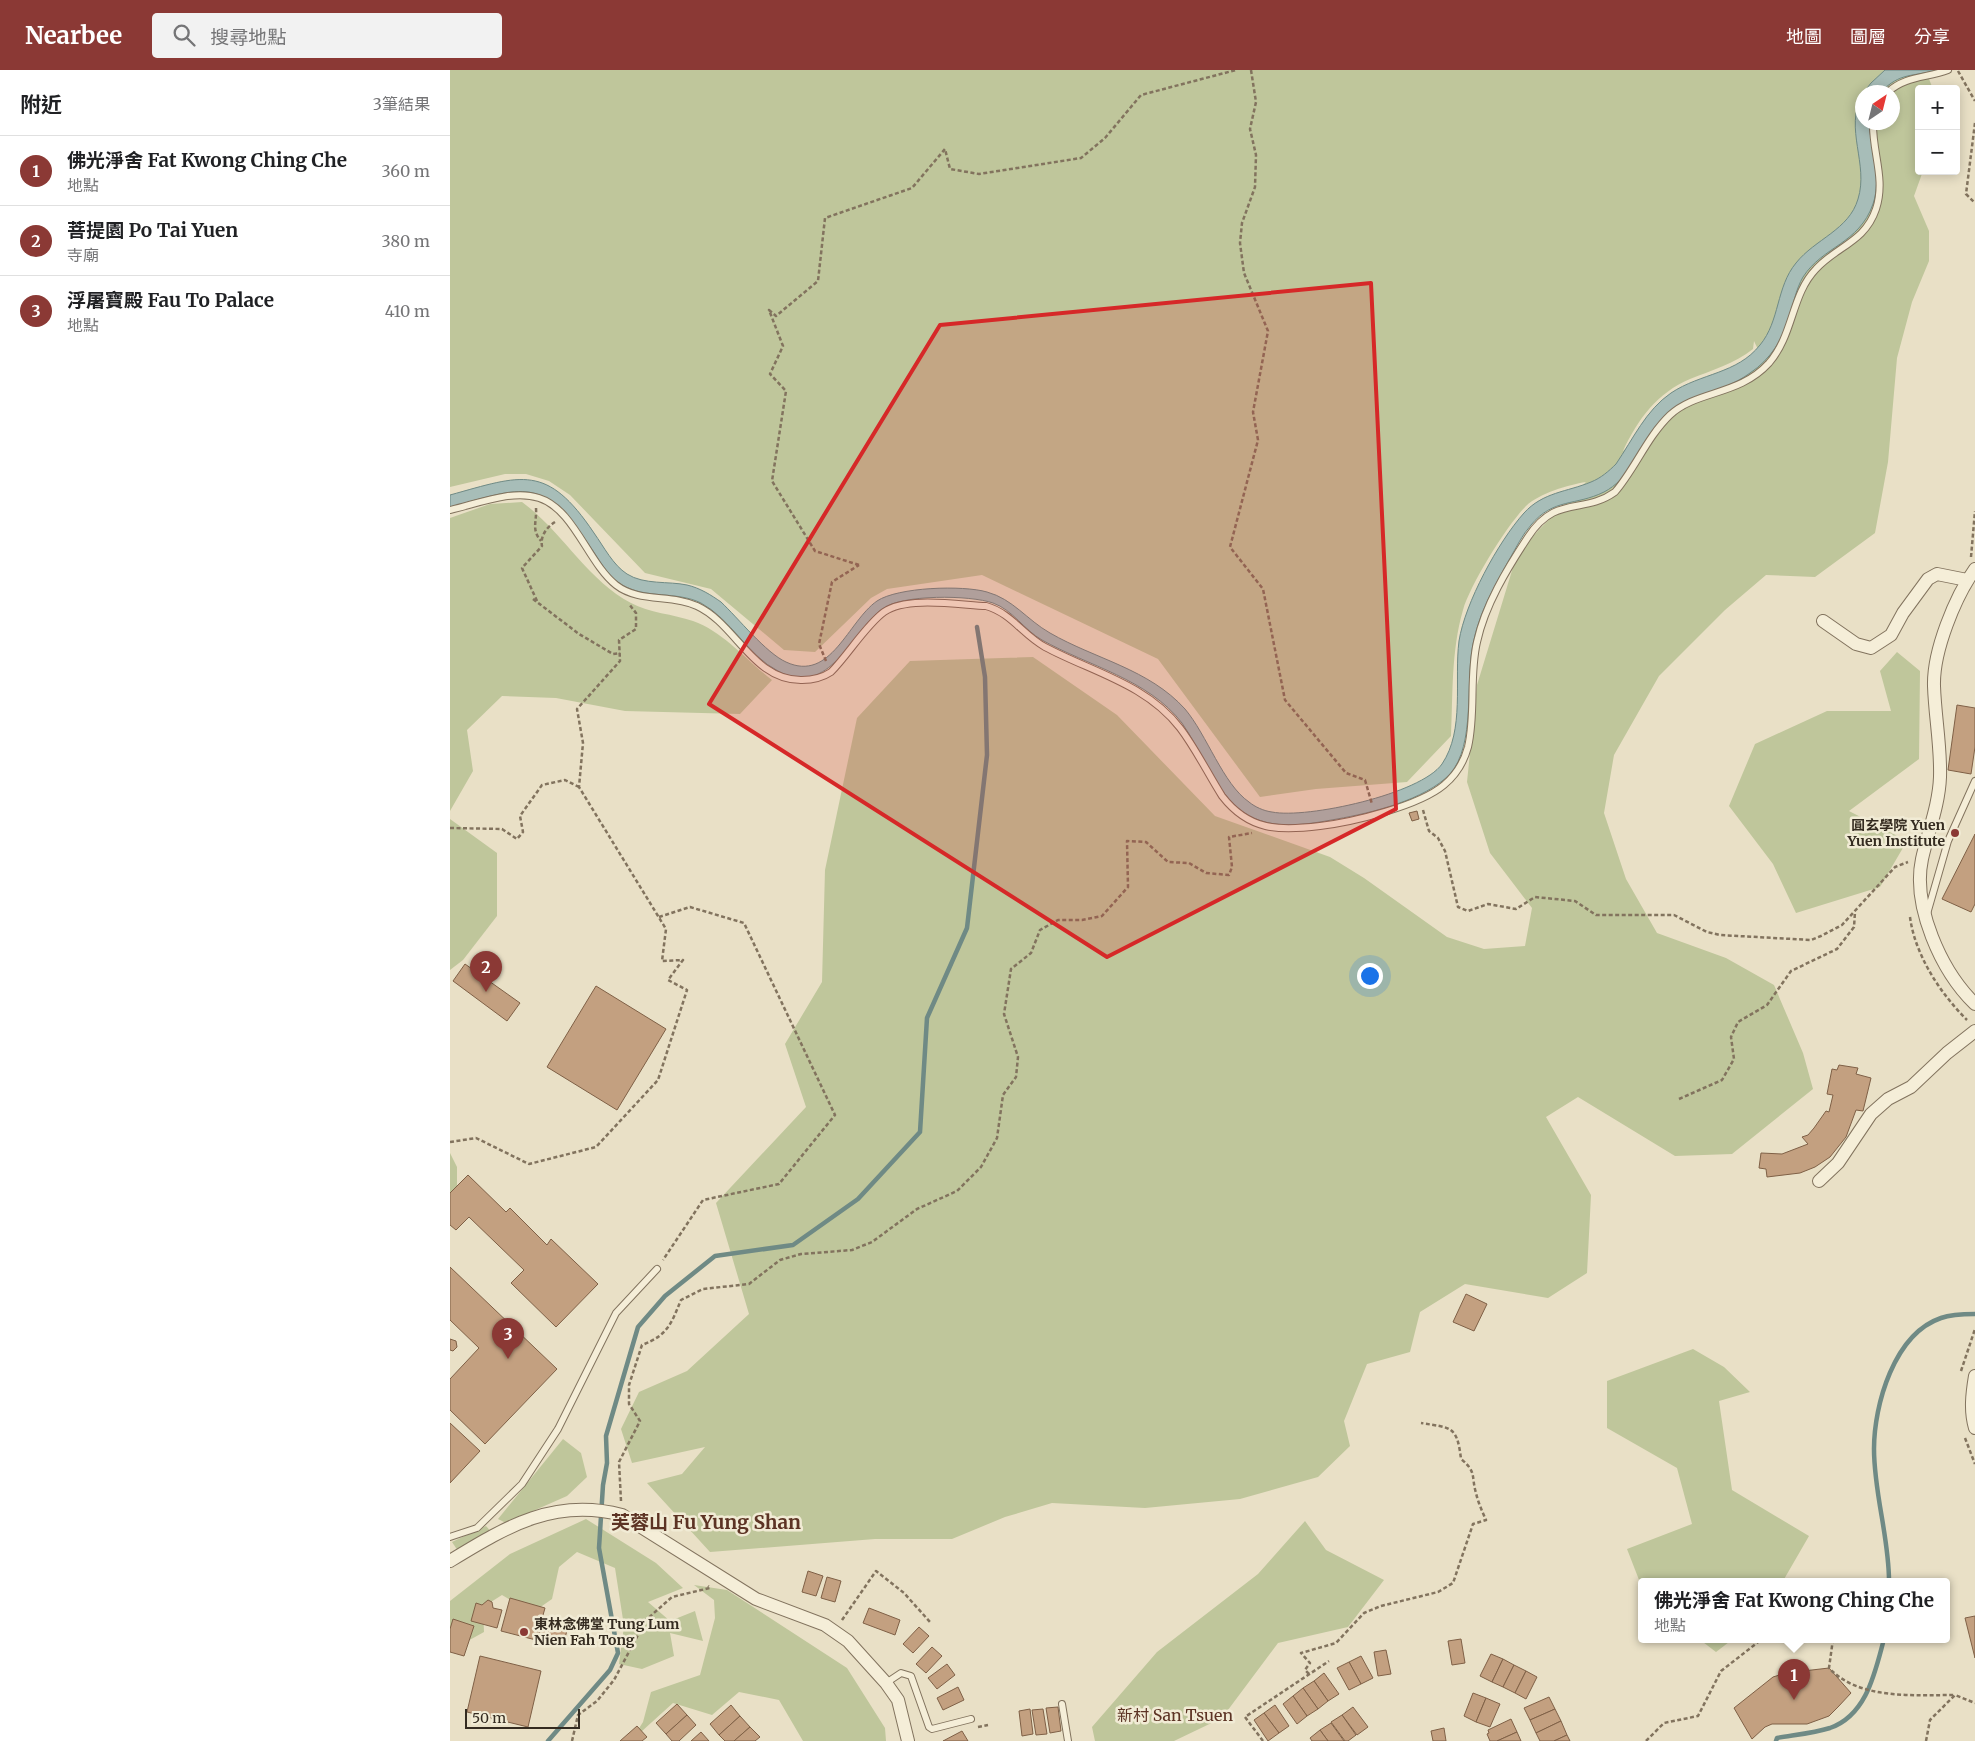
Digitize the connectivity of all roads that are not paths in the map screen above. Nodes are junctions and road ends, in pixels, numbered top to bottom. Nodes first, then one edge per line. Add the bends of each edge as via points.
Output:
1 (1948, 70) edge
2 (1900, 85) edge
3 (1874, 130) edge
4 (450, 510) edge
5 (1971, 574) edge
6 (1823, 621) dead end
7 (1975, 781) edge
8 (1926, 920) junction
9 (1975, 1004) edge
10 (1975, 1031) edge
11 (1819, 1181) dead end
12 (657, 1269) road end
13 (1975, 1376) edge
14 (1975, 1428) edge
15 (450, 1537) edge
16 (450, 1561) edge
17 (886, 1683) junction
18 (1062, 1704) dead end
19 (971, 1719) dead end
20 (908, 1741) edge
21 (1068, 1741) edge

1 - 2 lane via 1913,77
3 - 4 lane via 1880,180 1876,209 1855,241 1825,261 1808,280 1799,296 1787,334 1769,362 1739,386 1674,412 1615,492 1607,498 1553,511 1528,538 1487,609 1476,642 1468,746 1464,758 1443,786 1419,799 1375,814 1322,826 1272,829 1255,824 1230,807 1181,729 1158,705 1135,689 1044,646 995,608 895,606 879,617 831,672 822,678 789,680 762,666 698,606 642,596 621,588 603,572 560,511 540,498 516,495
5 - 6 street via 1937,574 1928,579 1891,635 1871,648 1856,644
5 - 8 street via 1942,634 1934,684 1940,780 1922,861 1920,891
7 - 8 lane via 1948,841
8 - 9 street via 1938,951
10 - 11 street via 1911,1087 1888,1099 1871,1114 1838,1163
12 - 15 lane via 616,1313 558,1429 522,1484 477,1528
13 - 14 street via 1972,1397
16 - 17 street via 518,1522 571,1509 602,1510 626,1517 756,1599 825,1625 848,1641
17 - 19 lane via 901,1673 911,1676 932,1729
17 - 20 street via 898,1700
18 - 21 lane

